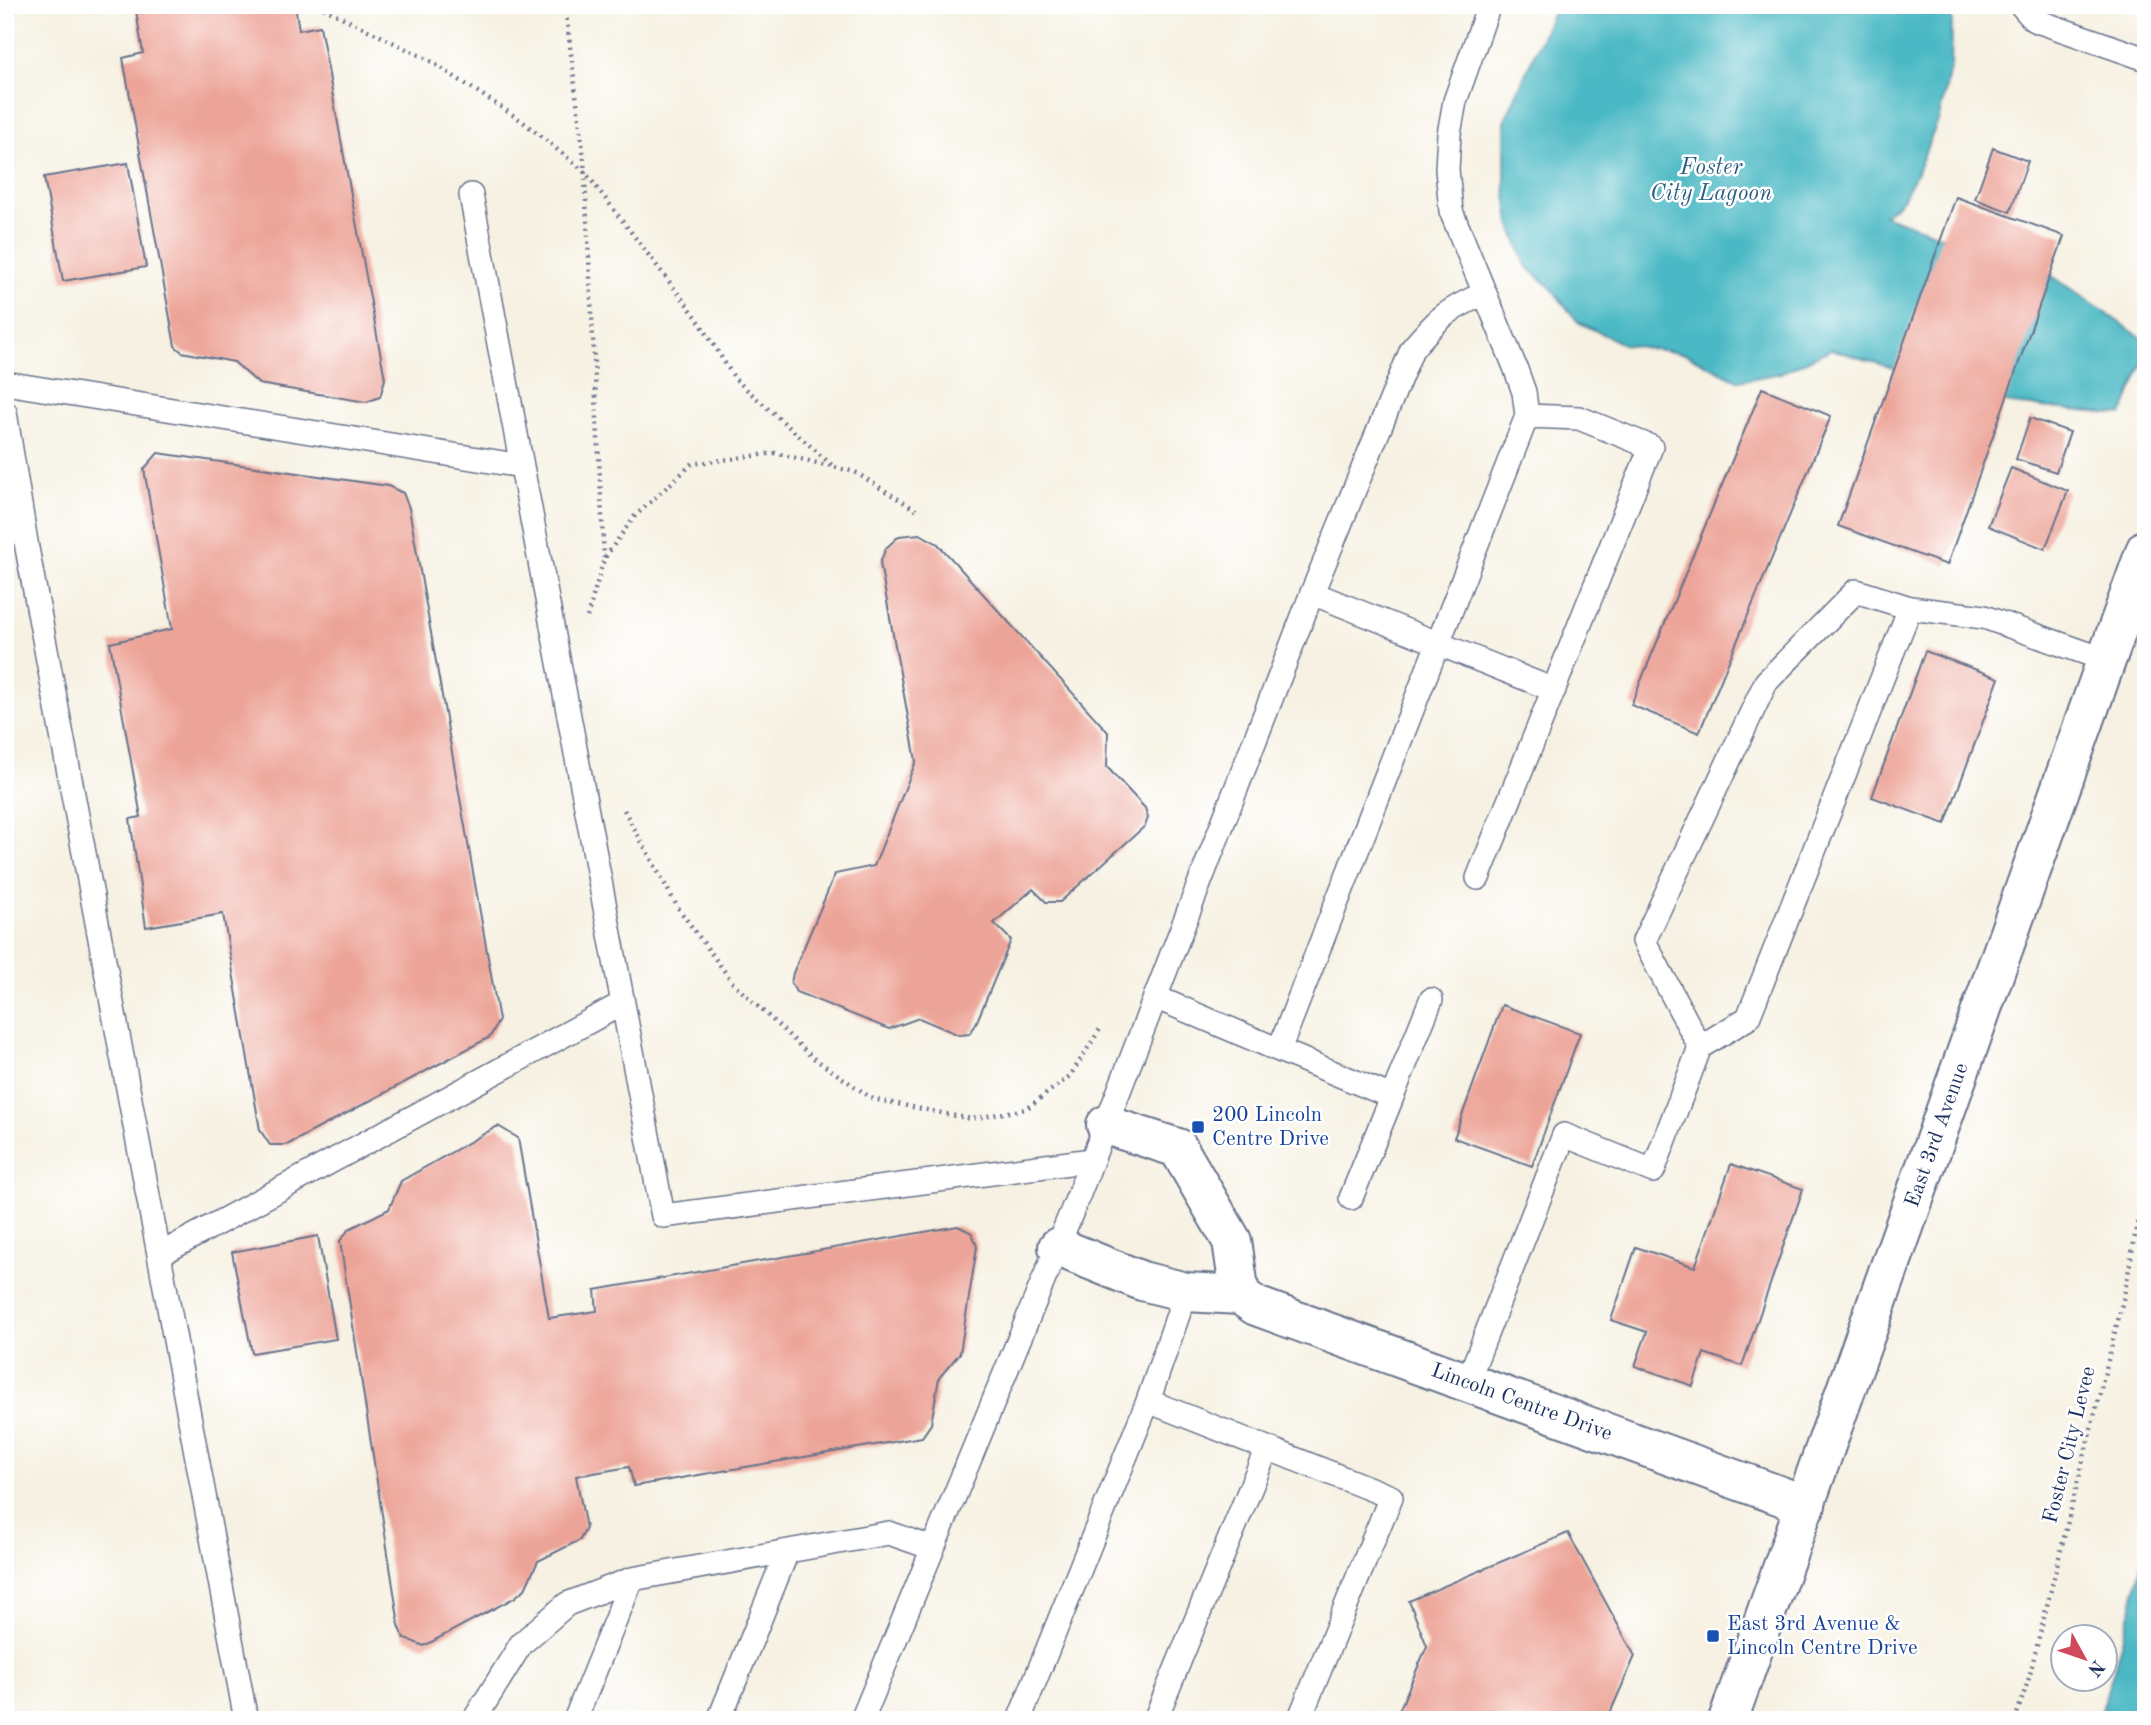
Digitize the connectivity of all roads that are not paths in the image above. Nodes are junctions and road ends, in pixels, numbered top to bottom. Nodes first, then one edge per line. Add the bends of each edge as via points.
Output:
1 (1489, 5) edge
2 (2021, 5) edge
3 (2146, 59) edge
4 (471, 195) dead end
5 (1485, 293) junction
6 (5, 383) edge
7 (5, 412) edge
8 (1527, 416) junction
9 (522, 466) junction
10 (2146, 549) edge
11 (1312, 593) junction
12 (1910, 608) junction
13 (1437, 643) junction
14 (2106, 660) junction
15 (1554, 690) junction
16 (1478, 878) dead end
17 (1155, 997) junction
18 (1431, 1000) dead end
19 (623, 1003) junction
20 (1700, 1047) junction
21 (1279, 1050) junction
22 (1392, 1097) junction
23 (1106, 1125) junction
24 (1092, 1160) junction
25 (1351, 1198) dead end
26 (1058, 1247) junction
27 (159, 1255) junction
28 (1186, 1292) junction
29 (1240, 1295) junction
30 (1467, 1383) junction
31 (1148, 1401) junction
32 (1267, 1448) junction
33 (1806, 1505) junction
34 (932, 1548) junction
35 (787, 1552) junction
36 (632, 1579) junction
37 (246, 1720) edge
38 (474, 1720) edge
39 (575, 1720) edge
40 (719, 1720) edge
41 (862, 1720) edge
42 (1019, 1720) edge
43 (1155, 1720) edge
44 (1299, 1720) edge
45 (1728, 1720) edge

1 - 5 lane via 1455,101 1447,169 1451,211
2 - 3 lane via 2034,20
4 - 9 lane
5 - 8 lane via 1520,379
5 - 11 lane via 1452,308 1412,349
6 - 9 lane
7 - 27 lane
8 - 13 lane
8 - 15 lane via 1579,418 1651,447
9 - 19 lane
10 - 14 street, East 3rd Avenue
11 - 13 lane
11 - 17 lane
12 - 14 lane via 1984,617
12 - 20 lane via 1748,1018
12 - 20 lane via 1856,591 1766,682 1644,941
13 - 15 lane
13 - 21 lane
14 - 33 street, East 3rd Avenue
15 - 16 lane
17 - 21 lane
17 - 23 lane
18 - 22 lane
19 - 24 lane via 663,1216
19 - 27 lane
20 - 30 lane via 1653,1171 1564,1135
21 - 22 lane
22 - 25 lane
23 - 24 lane
23 - 29 street via 1178,1148 1232,1241
24 - 26 lane
26 - 28 street, Lincoln Centre Drive via 1142,1281
26 - 34 lane
27 - 37 lane
28 - 29 street, Lincoln Centre Drive
28 - 31 lane
29 - 30 street, Lincoln Centre Drive via 1256,1306
30 - 33 street, Lincoln Centre Drive
31 - 32 lane
31 - 42 lane
32 - 43 lane
32 - 44 lane via 1391,1497
33 - 45 street, East 3rd Avenue
34 - 35 lane via 889,1534
34 - 41 lane
35 - 36 lane
35 - 40 lane
36 - 38 lane via 567,1604 521,1644
36 - 39 lane

